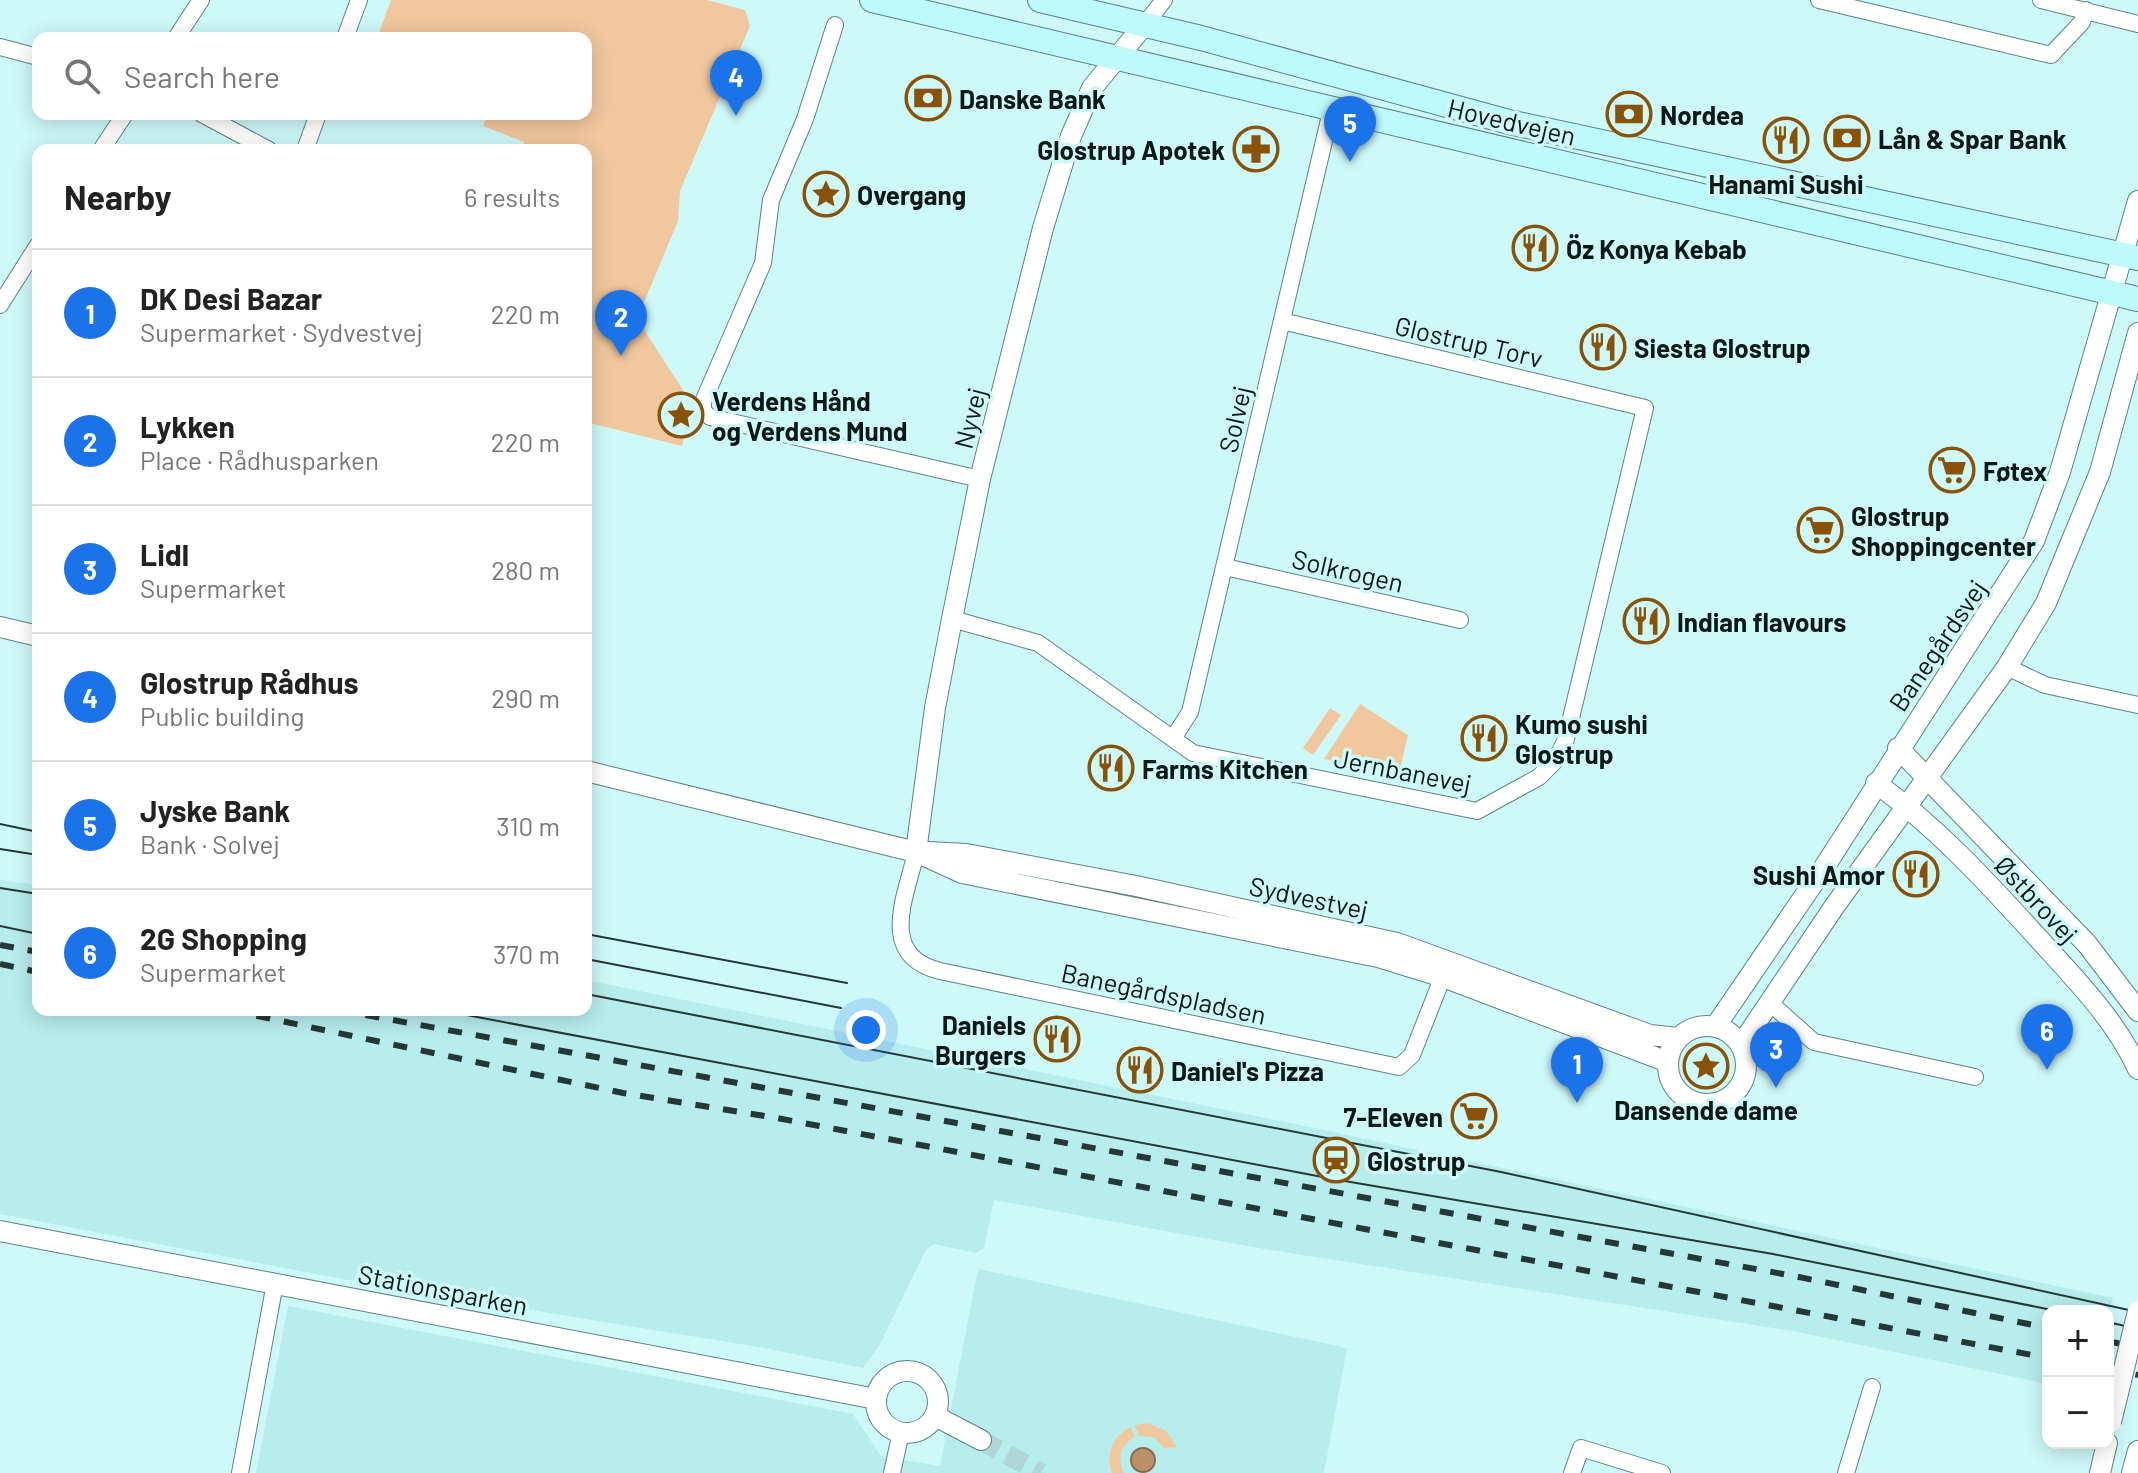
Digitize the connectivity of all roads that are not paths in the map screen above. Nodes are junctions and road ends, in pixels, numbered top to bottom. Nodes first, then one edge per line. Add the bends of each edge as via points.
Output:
1 (201, 0) edge
2 (359, 0) edge
3 (872, 0) edge
4 (1040, 0) edge
5 (1164, 0) edge
6 (1819, 0) edge
7 (2045, 1) edge
8 (2086, 10) junction
9 (1145, 24) junction
10 (2138, 24) edge
11 (835, 25) dead end
12 (180, 32) edge
13 (347, 32) edge
14 (0, 47) edge
15 (32, 55) edge
16 (1114, 57) junction
17 (1332, 107) junction
18 (121, 120) edge
19 (211, 120) edge
20 (316, 120) edge
21 (105, 144) edge
22 (246, 144) edge
23 (307, 144) edge
24 (2138, 201) edge
25 (32, 254) edge
26 (2129, 256) edge
27 (2111, 292) junction
28 (2138, 299) edge
29 (0, 305) edge
30 (1282, 321) junction
31 (2138, 333) edge
32 (1645, 408) joint
33 (980, 479) junction
34 (1225, 567) junction
35 (952, 619) junction
36 (1460, 620) dead end
37 (0, 627) edge
38 (32, 635) edge
39 (2007, 667) junction
40 (2138, 705) edge
41 (1174, 737) junction
42 (1898, 748) junction
43 (592, 772) edge
44 (1928, 777) junction
45 (1876, 783) junction
46 (1908, 806) junction
47 (916, 852) junction
48 (1446, 968) junction
49 (1769, 1002) junction
50 (2138, 1011) edge
51 (1715, 1027) junction
52 (1678, 1038) junction
53 (1741, 1045) junction
54 (1668, 1062) junction
55 (2138, 1069) edge
56 (1975, 1077) dead end
57 (0, 1231) edge
58 (275, 1283) junction
59 (2138, 1311) edge
60 (1872, 1387) dead end
61 (876, 1399) junction
62 (2114, 1413) edge
63 (935, 1416) junction
64 (901, 1432) junction
65 (981, 1440) tunnel mouth
66 (2106, 1449) edge
67 (2138, 1451) edge
68 (240, 1473) edge
69 (892, 1473) edge
70 (1572, 1473) edge
71 (1662, 1473) edge
72 (1846, 1473) edge
73 (2100, 1473) edge
74 (2132, 1473) edge

1 - 12 street
2 - 13 street
3 - 16 main road, Hovedvejen
4 - 9 main road, Hovedvejen
5 - 9 street
6 - 8 street via 2051,55 2082,22
7 - 8 street
8 - 10 street
9 - 16 street, Nyvej
9 - 26 main road, Hovedvejen via 1524,125
11 - 33 street via 805,119 771,200 763,263 703,411 710,417
14 - 15 street
16 - 17 main road, Hovedvejen
16 - 33 street, Nyvej via 1079,114 1056,181
17 - 27 main road, Hovedvejen
17 - 30 street, Solvej
18 - 21 street
19 - 22 street
20 - 23 street
24 - 26 street, Banegårdsvej
25 - 29 street
26 - 27 street, Banegårdsvej
27 - 28 main road, Hovedvejen
27 - 42 street, Banegårdsvej via 2049,509 2034,541
30 - 32 street, Glostrup Torv
30 - 34 street, Solvej
31 - 39 street via 2082,521 2046,603
32 - 41 street, Jernbanevej via 1566,739 1556,760 1539,777 1477,811 1193,753
33 - 35 street, Nyvej
34 - 36 street, Solkrogen
34 - 41 street, Solvej via 1190,712
35 - 41 street, Jernbanevej via 1038,643
35 - 47 street, Nyvej
37 - 38 street
39 - 40 street via 2045,685
39 - 44 street
42 - 44 street, Østbrovej
42 - 45 street, Banegårdsvej
43 - 47 street, Sydvestvej
44 - 46 street
44 - 50 street, Østbrovej via 2087,944
45 - 46 street, Østbrovej
45 - 51 street, Banegårdsvej
46 - 49 street
46 - 55 street, Østbrovej via 1932,825 2092,997
47 - 48 street, Sydvestvej via 966,854 1372,937
47 - 48 street, Banegårdspladsen via 901,904 902,940 915,958 940,971 1399,1067 1412,1055
48 - 52 street, Sydvestvej via 1650,1035
48 - 54 street, Sydvestvej
49 - 53 street
49 - 56 street via 1814,1042
51 - 52 street via 1695,1027
51 - 53 street
52 - 54 street
53 - 54 street via 1747,1061 1741,1087 1712,1105 1683,1096 1672,1083
57 - 58 street, Stationsparken
58 - 61 street, Stationsparken
58 - 68 street
59 - 62 street, bridge
60 - 72 street
61 - 63 street via 886,1379 905,1370 916,1372 938,1395
61 - 64 street via 882,1420
63 - 64 street via 921,1430
63 - 65 street
64 - 69 street
66 - 73 street
67 - 74 street
70 - 71 street via 1581,1448

